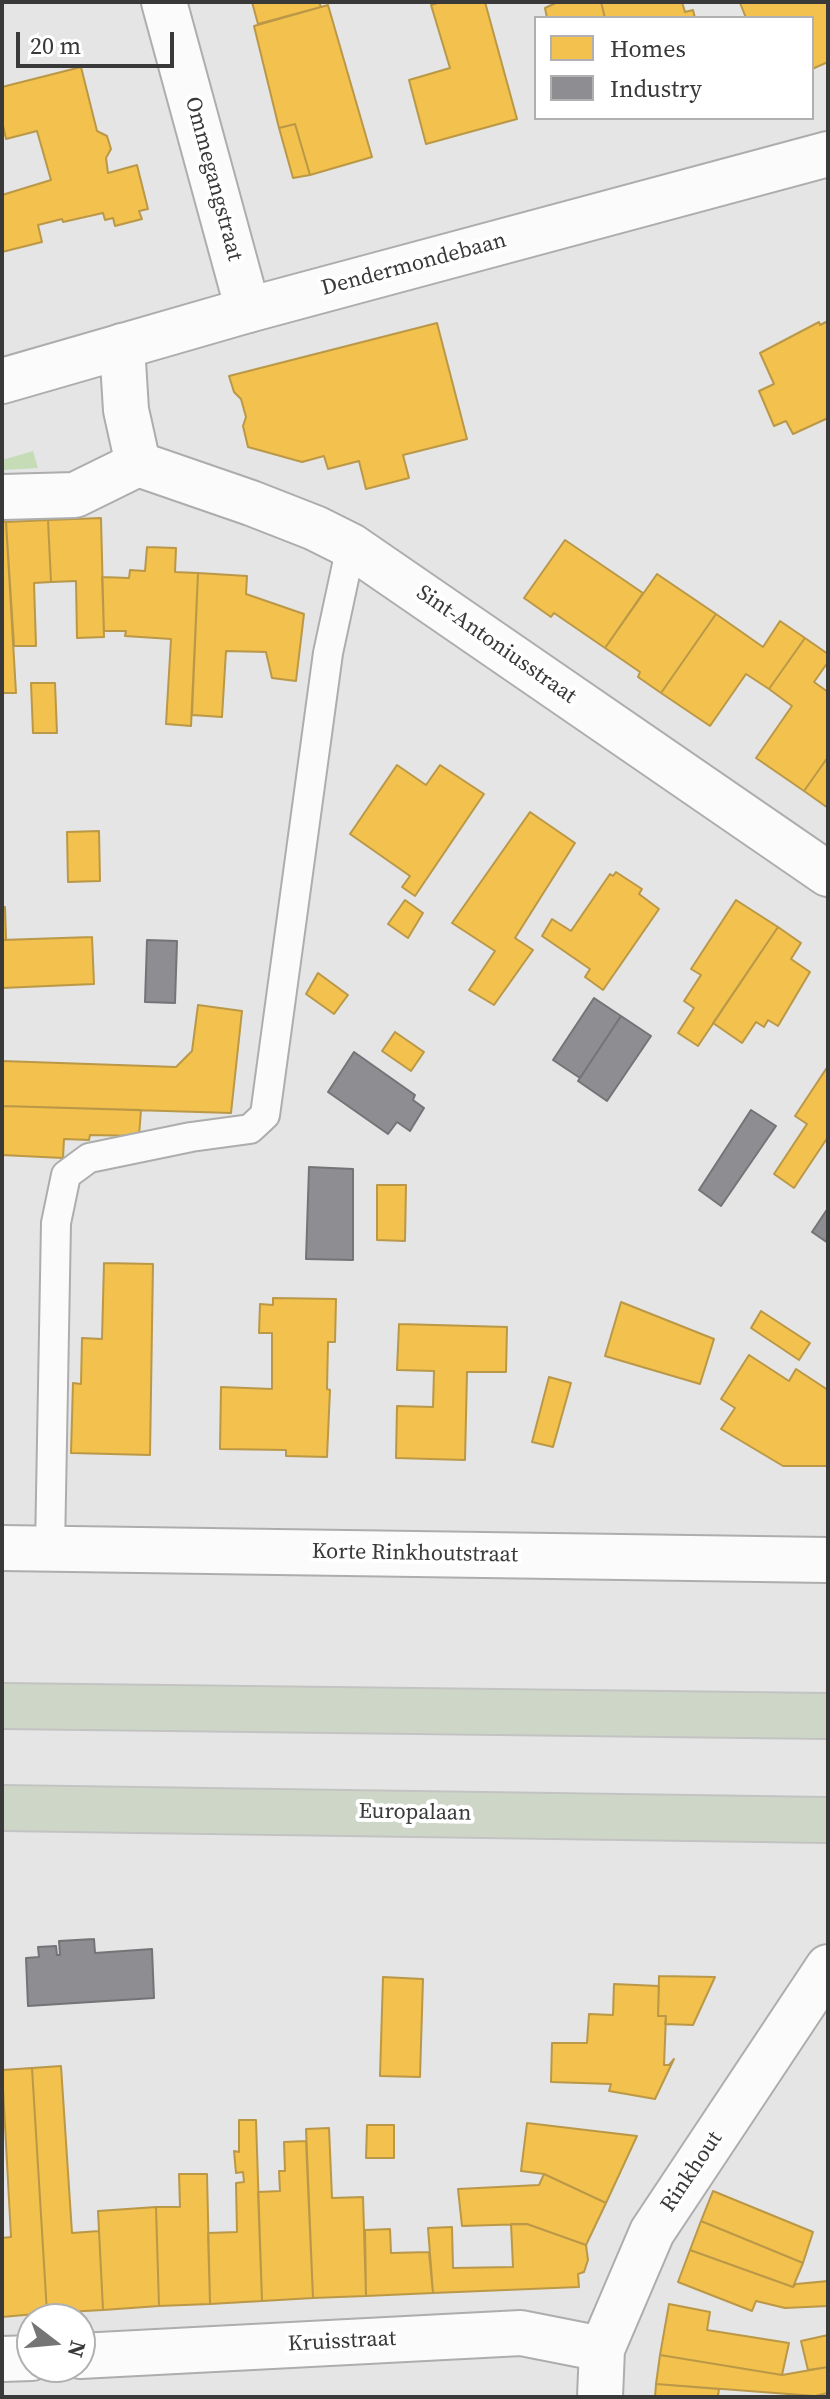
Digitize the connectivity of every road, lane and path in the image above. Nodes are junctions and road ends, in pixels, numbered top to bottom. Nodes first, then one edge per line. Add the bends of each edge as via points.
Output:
1 (164, 2) edge
2 (828, 154) edge
3 (248, 310) junction
4 (122, 346) junction
5 (2, 381) edge
6 (138, 464) junction
7 (2, 497) edge
8 (351, 546) junction
9 (828, 874) edge
10 (2, 1548) edge
11 (50, 1549) junction
12 (828, 1560) edge
13 (2, 1706) edge
14 (828, 1716) edge
15 (2, 1808) edge
16 (828, 1820) edge
17 (828, 1967) edge
18 (602, 2349) junction
19 (96, 2355) edge
20 (600, 2397) edge

1 - 3 street, Ommegangstraat
2 - 3 street, Dendermondebaan
3 - 4 street, Dendermondebaan
4 - 5 street, Dendermondebaan
4 - 6 street via 126,410
6 - 7 street via 75,495
6 - 8 street, Sint-Antoniusstraat via 251,503
8 - 9 street, Sint-Antoniusstraat
8 - 11 lane via 328,653 265,1115 250,1129 89,1158 66,1175 56,1223
10 - 11 street, Korte Rinkhoutstraat
11 - 12 street, Korte Rinkhoutstraat
13 - 14 highway
15 - 16 highway, Europalaan
17 - 18 street, Rinkhout via 652,2232
18 - 19 street, Kruisstraat via 521,2333
18 - 20 street, Rinkhout

